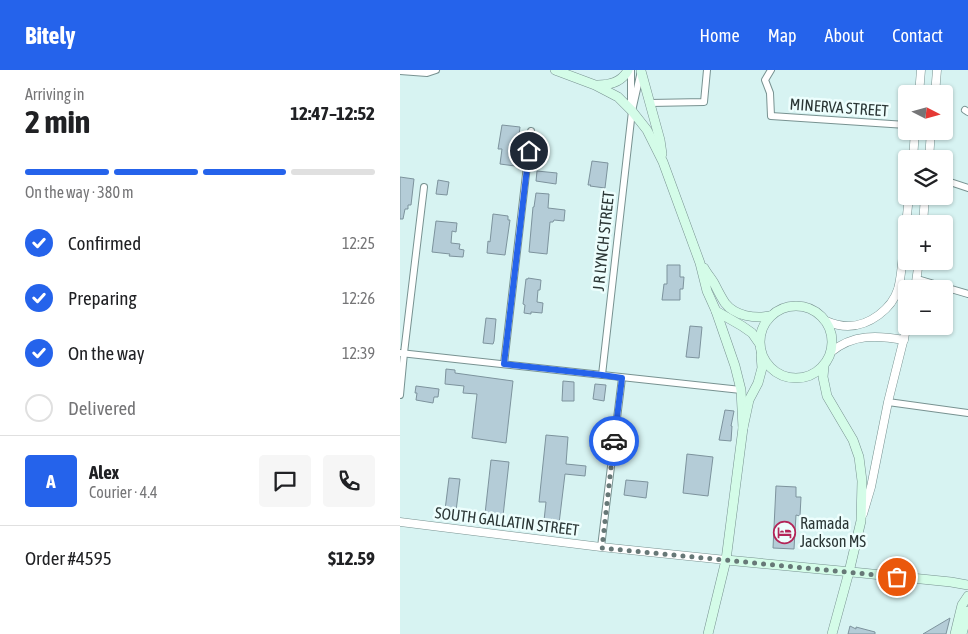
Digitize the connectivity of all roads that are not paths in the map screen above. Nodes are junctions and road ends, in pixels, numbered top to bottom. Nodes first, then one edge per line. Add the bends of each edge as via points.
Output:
1 (436, 70) edge
2 (555, 70) edge
3 (635, 70) edge
4 (707, 70) edge
5 (771, 70) edge
6 (921, 70) edge
7 (937, 70) edge
8 (400, 71) edge
9 (595, 85) junction
10 (920, 85) edge
11 (936, 85) edge
12 (650, 104) junction
13 (632, 111) junction
14 (898, 124) edge
15 (531, 132) dead end
16 (662, 162) junction
17 (953, 183) edge
18 (424, 188) dead end
19 (968, 188) edge
20 (908, 205) edge
21 (700, 263) junction
22 (918, 270) edge
23 (917, 279) joint
24 (968, 294) edge
25 (716, 311) junction
26 (770, 316) junction
27 (826, 321) junction
28 (905, 335) edge
29 (904, 340) junction
30 (759, 343) junction
31 (831, 352) junction
32 (402, 353) edge
33 (761, 355) junction
34 (504, 364) junction
35 (824, 366) junction
36 (602, 375) junction
37 (622, 378) junction
38 (740, 390) junction
39 (400, 395) edge
40 (888, 402) junction
41 (968, 413) edge
42 (743, 428) junction
43 (861, 520) junction
44 (400, 522) edge
45 (602, 548) junction
46 (726, 560) junction
47 (849, 572) junction
48 (968, 585) edge
49 (968, 598) edge
50 (968, 611) edge
51 (708, 634) edge
52 (832, 634) edge
53 (955, 634) edge
54 (962, 634) edge

1 - 8 street via 427,73
2 - 9 main road
3 - 9 main road via 608,85
3 - 12 main road
3 - 13 street, J R LYNCH STREET
4 - 12 street via 704,102
5 - 14 street, MINERVA STREET via 765,80 770,93 771,116
6 - 10 street
7 - 11 street
9 - 13 main road via 618,97
12 - 16 main road
13 - 16 main road via 647,130
13 - 36 street, J R LYNCH STREET
15 - 34 street
16 - 21 main road
17 - 19 street
18 - 32 street
20 - 27 street via 898,290 889,305 880,314 857,325 836,325
21 - 25 main road
21 - 26 main road via 729,307 750,317
22 - 23 street
23 - 24 street
25 - 30 main road via 752,333
25 - 38 main road
26 - 27 main road via 781,308 802,306
26 - 30 main road via 764,323
27 - 31 main road via 831,332
28 - 29 street
29 - 31 street via 866,337 849,341
29 - 40 street
30 - 33 main road
31 - 35 main road
32 - 34 street
32 - 39 street
33 - 35 main road via 774,372 787,378 803,378
33 - 42 main road via 762,368 749,400
34 - 36 street
35 - 43 main road via 827,396 853,440 859,457
36 - 37 street
37 - 38 street
37 - 45 street
38 - 42 main road
40 - 41 street
40 - 43 street
42 - 46 main road
43 - 47 main road
44 - 45 street, SOUTH GALLATIN STREET
45 - 46 street, SOUTH GALLATIN STREET
46 - 47 main road, SOUTH GALLATIN STREET
46 - 51 main road
47 - 48 main road, SOUTH GALLATIN STREET
47 - 52 main road
49 - 53 main road via 962,605
50 - 54 main road

